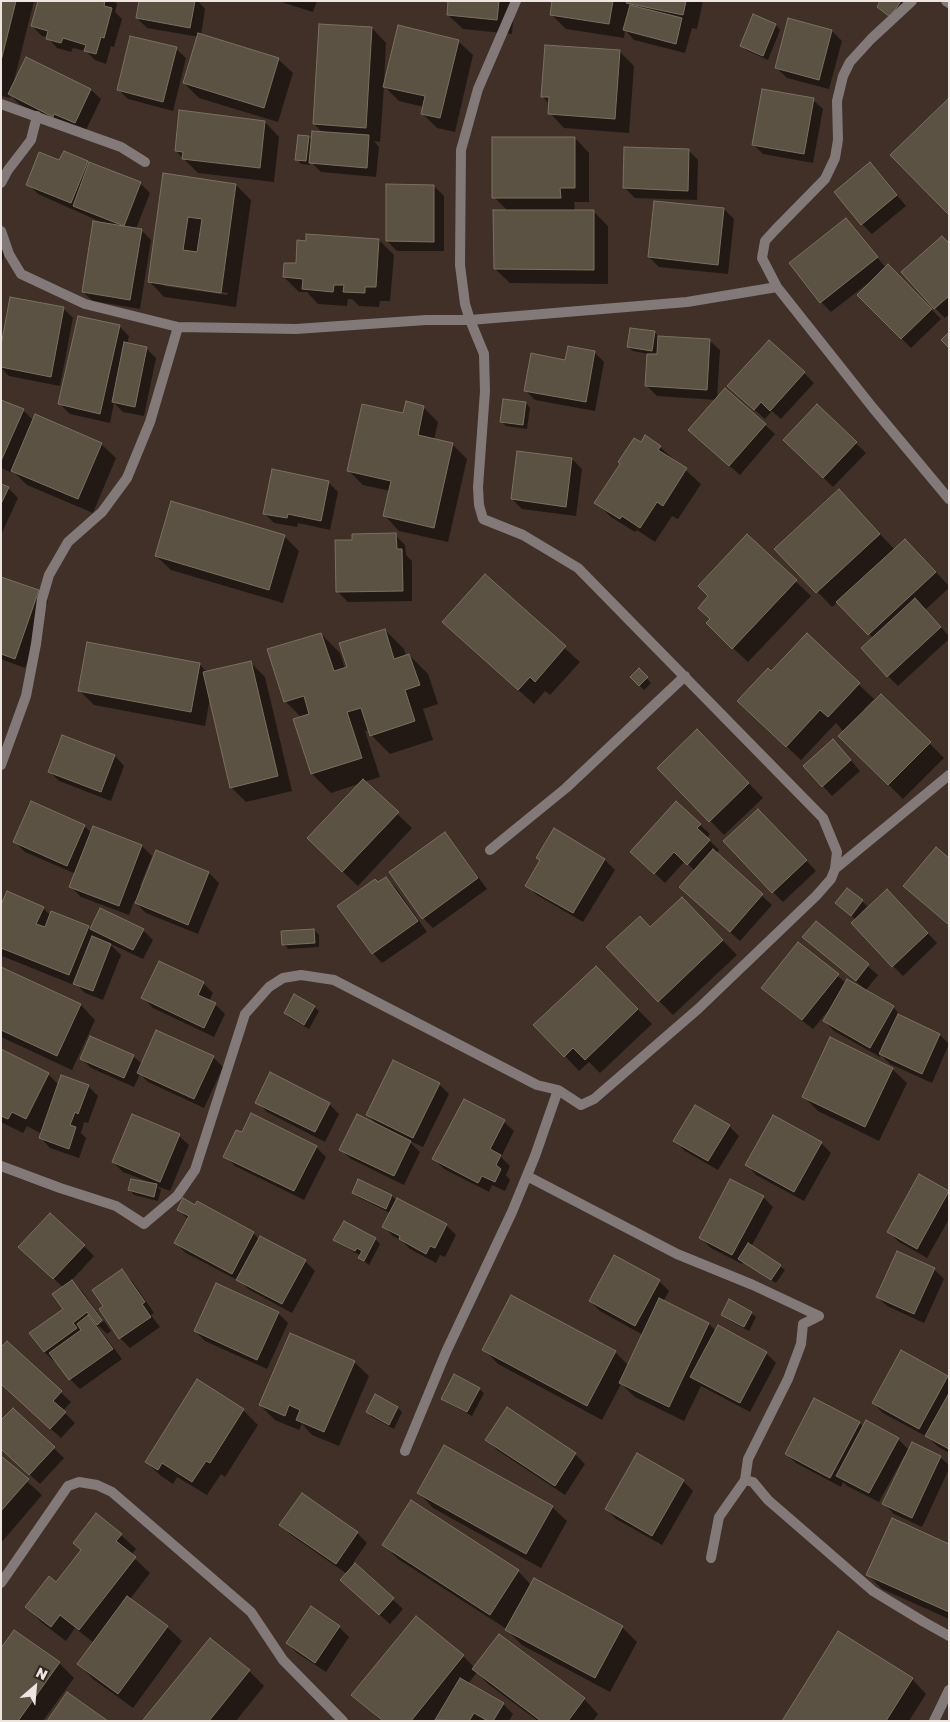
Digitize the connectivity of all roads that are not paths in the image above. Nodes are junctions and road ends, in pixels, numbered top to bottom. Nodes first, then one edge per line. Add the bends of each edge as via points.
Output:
1 (516, 1) edge
2 (912, 1) edge
3 (1, 104) edge
4 (37, 116) junction
5 (145, 162) dead end
6 (1, 183) edge
7 (1, 231) edge
8 (777, 286) junction
9 (470, 320) junction
10 (178, 328) junction
11 (949, 499) edge
12 (684, 676) junction
13 (1, 765) edge
14 (949, 775) edge
15 (490, 850) dead end
16 (835, 869) junction
17 (558, 1090) junction
18 (1, 1166) edge
19 (527, 1176) junction
20 (405, 1451) dead end
21 (745, 1480) junction
22 (711, 1558) dead end
23 (1, 1583) edge
24 (949, 1636) edge
25 (949, 1690) edge
26 (343, 1721) edge
27 (934, 1721) edge

1 - 9 street via 478,89 462,150 460,265
2 - 8 street via 870,39 850,62 843,76 837,101 835,158 825,179 765,241 762,258
3 - 4 street
4 - 5 street via 121,147
4 - 6 street via 31,140
7 - 10 street via 21,274 85,304
8 - 9 street via 687,302
8 - 11 street
9 - 10 street via 296,329
9 - 12 street via 484,354 478,487 483,519 524,535 578,568
10 - 13 street via 150,422 127,478 102,512 68,542 49,575 26,696
12 - 15 street via 566,788
12 - 16 street via 823,818 837,852
14 - 16 street
16 - 17 street via 816,896 704,1002 594,1099 581,1105
17 - 18 street via 537,1084 334,980 301,975 283,978 269,987 245,1014 195,1170 177,1196 144,1224 116,1206
17 - 19 street
19 - 20 street via 446,1352
19 - 21 street via 677,1254 819,1316 803,1324 801,1344 748,1459
21 - 22 street via 719,1517
21 - 24 street via 753,1482 768,1500 873,1591
23 - 26 street via 68,1486 80,1482 97,1485 112,1492 251,1612 283,1660
25 - 27 street

